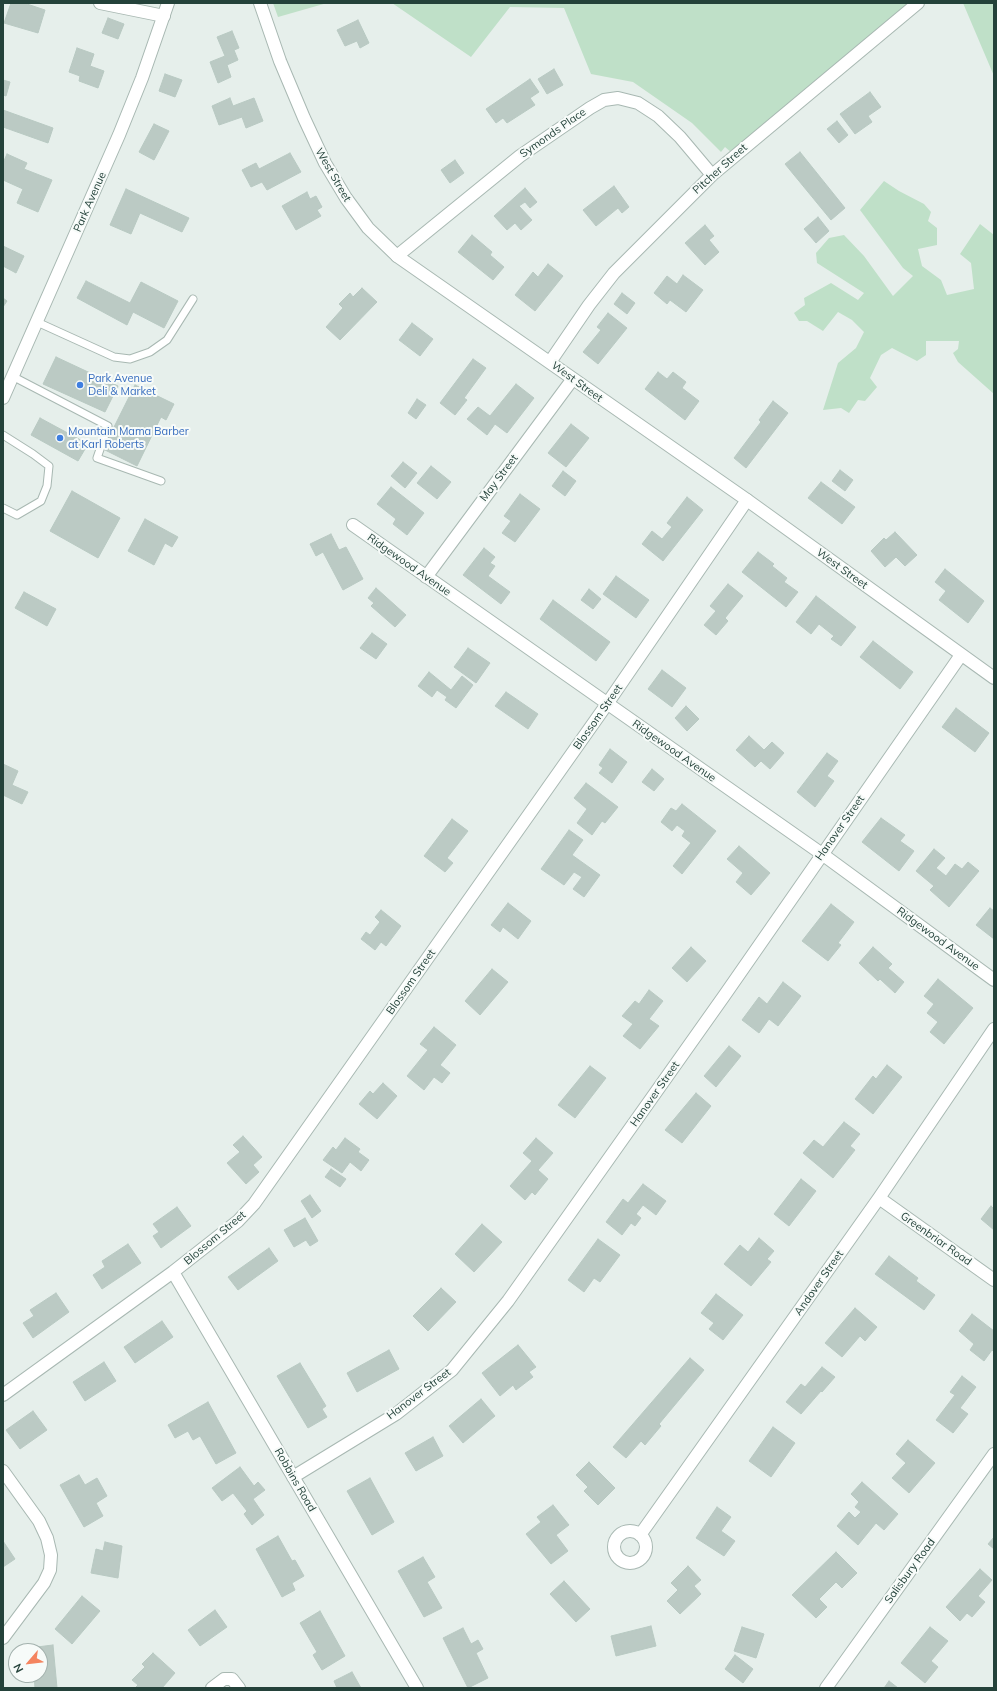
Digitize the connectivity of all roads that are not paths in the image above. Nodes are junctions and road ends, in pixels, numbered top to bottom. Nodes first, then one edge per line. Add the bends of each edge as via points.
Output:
1 (100, 3) edge
2 (168, 3) edge
3 (260, 3) edge
4 (918, 3) edge
5 (164, 16) junction
6 (712, 175) junction
7 (397, 256) junction
8 (193, 299) dead end
9 (37, 322) junction
10 (550, 362) junction
11 (12, 376) junction
12 (572, 380) junction
13 (3, 398) edge
14 (3, 435) edge
15 (161, 481) dead end
16 (747, 500) junction
17 (3, 508) edge
18 (353, 525) dead end
19 (426, 576) junction
20 (961, 655) junction
21 (994, 678) edge
22 (607, 704) junction
23 (822, 854) junction
24 (994, 980) edge
25 (994, 1029) edge
26 (879, 1198) junction
27 (173, 1272) junction
28 (994, 1280) edge
29 (3, 1395) edge
30 (994, 1454) edge
31 (3, 1471) edge
32 (293, 1477) junction
33 (640, 1535) dead end
34 (3, 1638) edge
35 (212, 1688) edge
36 (239, 1688) edge
37 (417, 1688) edge
38 (826, 1688) edge

1 - 5 street
2 - 5 street, Park Avenue
3 - 7 street, West Street via 280,61 325,163 368,228
4 - 6 street, Pitcher Street
5 - 9 street, Park Avenue via 119,135
6 - 7 street, Symonds Place via 680,137 658,116 638,103 618,98 604,100 520,156
6 - 10 street, Pitcher Street via 614,274
7 - 10 street, West Street
8 - 9 lane via 167,340 150,352 130,359 114,357
9 - 11 street, Park Avenue
10 - 12 street, West Street
11 - 13 street, Park Avenue
11 - 15 lane via 108,426 97,458
12 - 16 street, West Street
12 - 19 street, May Street
14 - 17 lane via 49,466 47,486 41,501 17,515
16 - 20 street, West Street
16 - 22 street, Blossom Street
18 - 19 street, Ridgewood Avenue
19 - 22 street, Ridgewood Avenue
20 - 21 street, West Street
20 - 23 street, Hanover Street
22 - 23 street, Ridgewood Avenue
22 - 27 street, Blossom Street via 254,1204 238,1221
23 - 24 street, Ridgewood Avenue
23 - 32 street, Hanover Street via 508,1301 452,1370 396,1414
25 - 26 street, Andover Street
26 - 28 street, Greenbriar Road
26 - 33 street, Andover Street
27 - 29 street, Blossom Street
27 - 32 street, Robbins Road
30 - 38 street, Salisbury Road
31 - 34 street via 39,1521 51,1555 50,1570 44,1583
32 - 37 street, Robbins Road
35 - 36 street via 224,1680 232,1679

